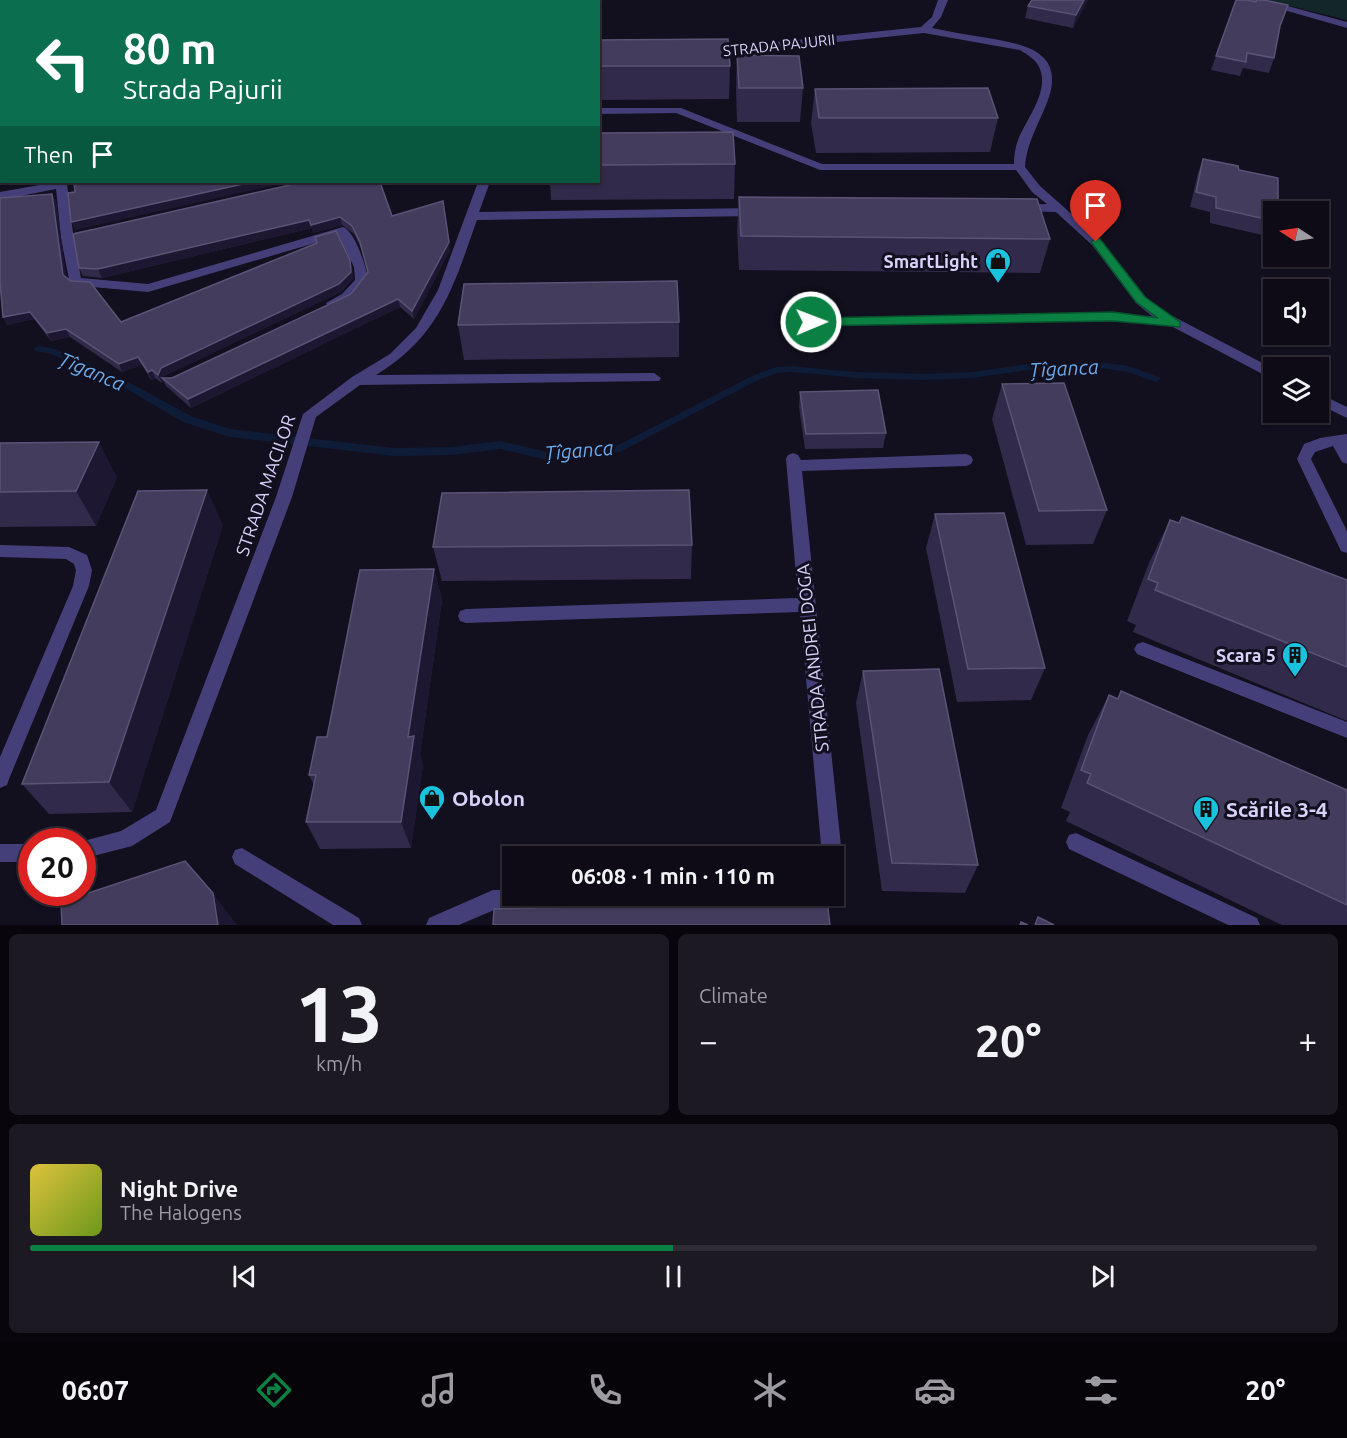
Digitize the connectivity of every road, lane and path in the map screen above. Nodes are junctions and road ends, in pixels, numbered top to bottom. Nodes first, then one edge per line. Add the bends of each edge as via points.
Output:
1 (943, 0) edge
2 (1254, 0) edge
3 (1347, 25) edge
4 (924, 30) junction
5 (699, 53) edge
6 (600, 111) edge
7 (1018, 167) junction
8 (59, 183) edge
9 (64, 183) edge
10 (484, 183) edge
11 (0, 196) edge
12 (1011, 208) edge
13 (1059, 208) junction
14 (772, 212) edge
15 (472, 216) junction
16 (102, 230) edge
17 (67, 238) junction
18 (326, 307) edge
19 (811, 322) dead end
20 (1175, 325) junction
21 (1263, 369) edge
22 (654, 378) dead end
23 (357, 380) junction
24 (1329, 404) edge
25 (1347, 413) edge
26 (1342, 440) edge
27 (1347, 458) edge
28 (966, 460) dead end
29 (1347, 547) edge
30 (0, 551) edge
31 (807, 605) junction
32 (466, 616) dead end
33 (1143, 649) dead end
34 (1347, 730) edge
35 (0, 779) edge
36 (1076, 842) dead end
37 (831, 846) edge
38 (96, 848) edge
39 (0, 853) edge
40 (18, 853) edge
41 (242, 857) dead end
42 (502, 900) edge
43 (352, 925) edge
44 (436, 925) edge
45 (1250, 925) edge

1 - 4 street via 933,24
2 - 3 street
4 - 5 street, STRADA PAJURII
4 - 7 street, STRADA PAJURII via 1023,47 1042,62 1047,72 1047,91 1025,136
6 - 7 street via 676,110 820,167
7 - 13 street
8 - 11 street
9 - 17 street
10 - 15 street
12 - 13 street
13 - 20 street via 1096,242 1140,300
14 - 15 street
15 - 23 street, STRADA MACILOR via 444,290 421,331 395,357
16 - 17 street
17 - 18 street via 75,282 148,288 343,231 360,267 362,281 347,297
19 - 20 street via 1113,316
20 - 21 street
22 - 23 street
23 - 38 street, STRADA MACILOR via 310,414 163,816 140,834
24 - 25 street
26 - 27 street
26 - 29 street via 1309,448 1304,459
28 - 31 street, STRADA ANDREI DOGA via 793,462
30 - 35 street via 69,553 81,560 84,570 81,586
31 - 32 street
31 - 37 street, STRADA ANDREI DOGA
33 - 34 street
36 - 45 street
39 - 40 street
41 - 43 street
42 - 44 street via 493,900

